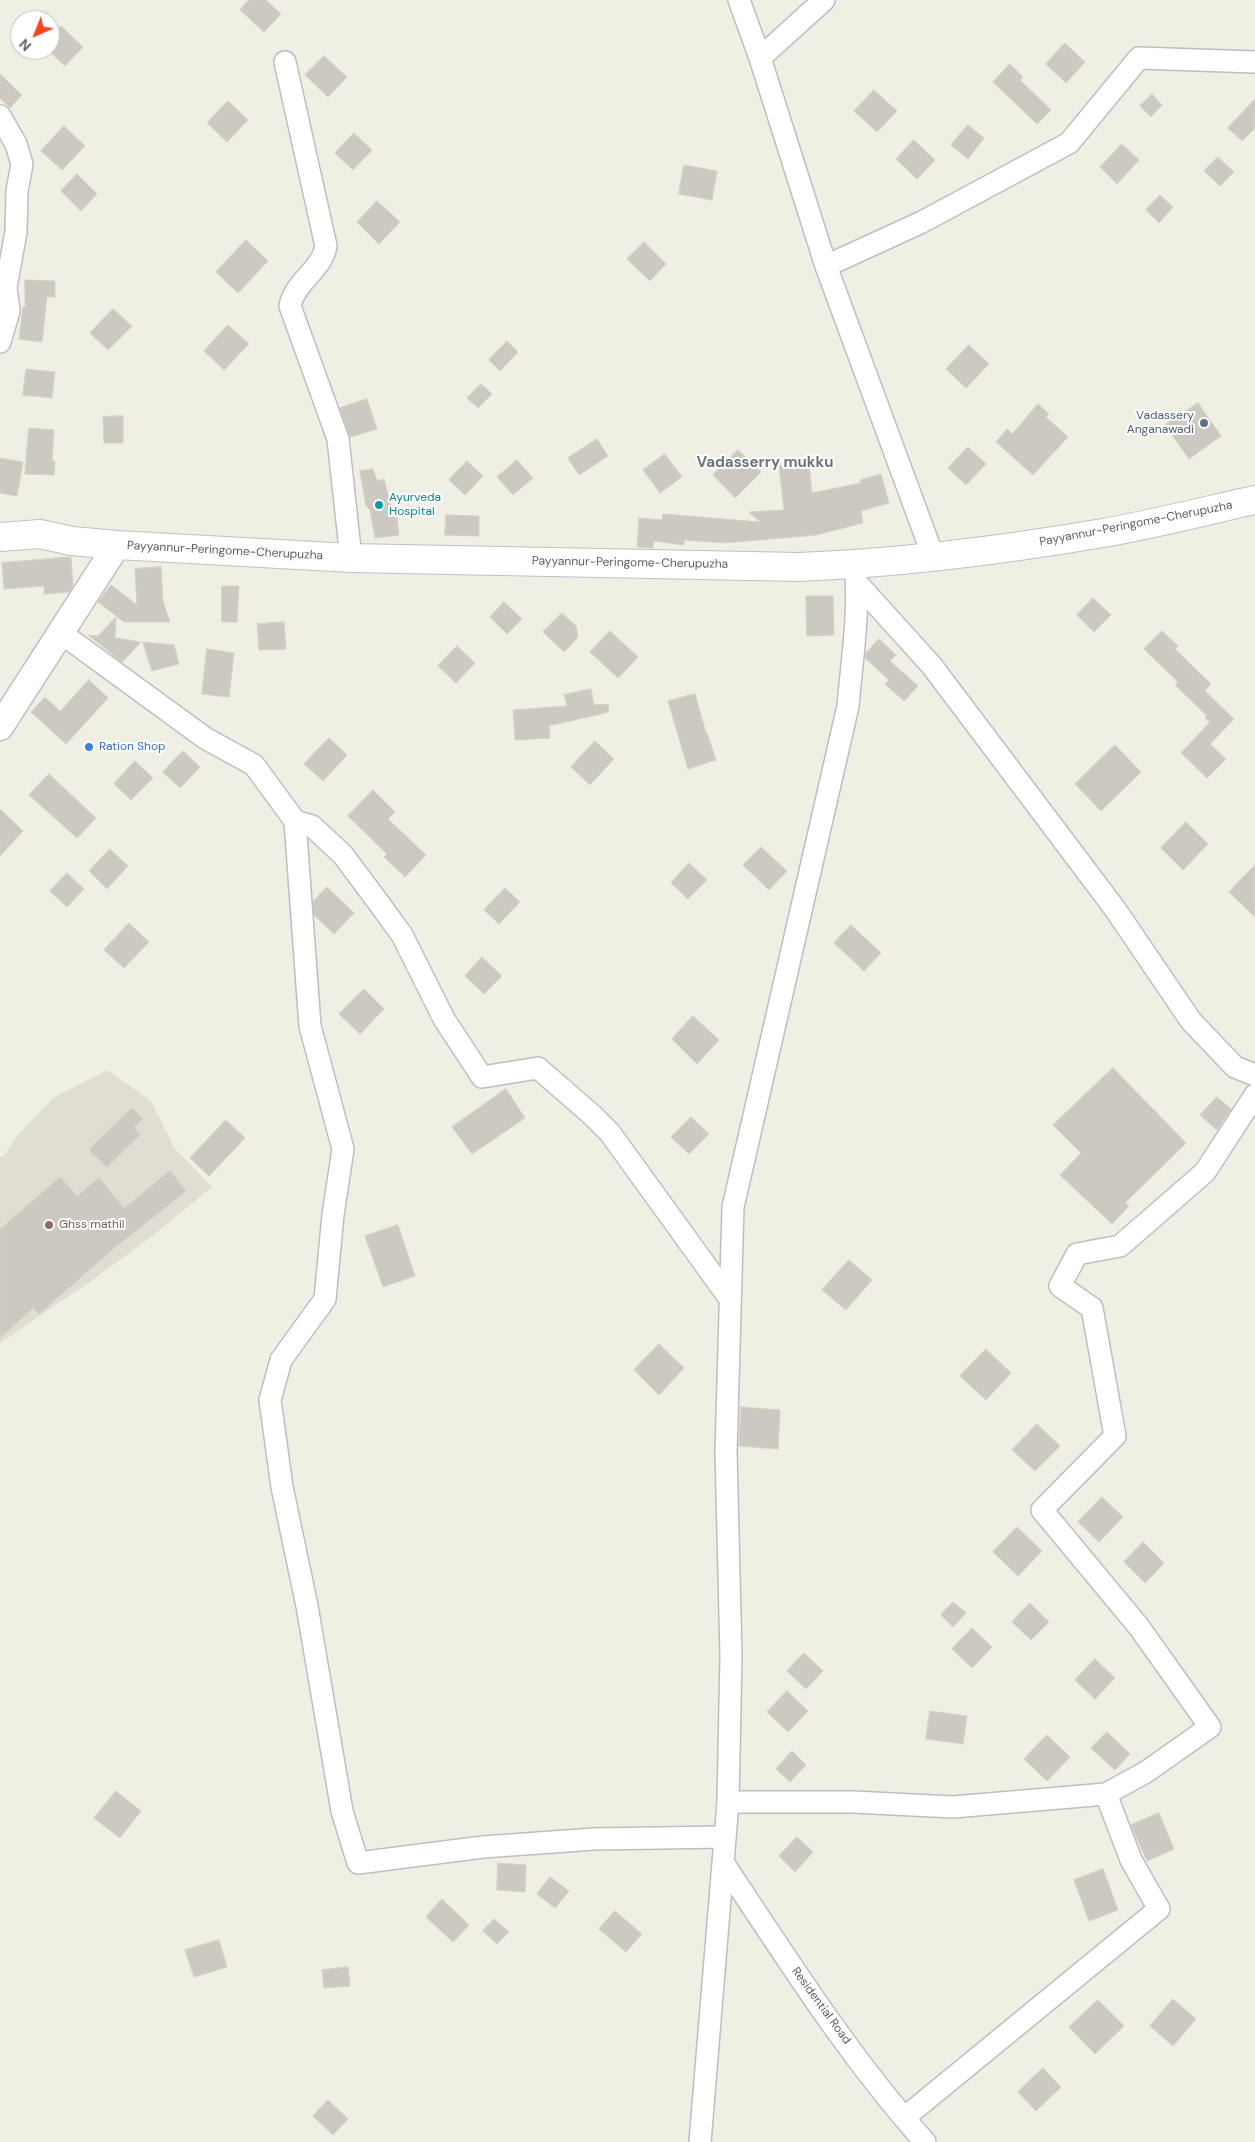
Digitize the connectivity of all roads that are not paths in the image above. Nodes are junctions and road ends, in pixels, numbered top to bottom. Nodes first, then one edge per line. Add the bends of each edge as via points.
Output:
1 (740, 0) edge
2 (824, 0) edge
3 (760, 58) junction
4 (286, 62) dead end
5 (1255, 62) edge
6 (0, 116) edge
7 (826, 266) junction
8 (0, 342) edge
9 (1255, 500) edge
10 (0, 537) edge
11 (117, 544) junction
12 (933, 556) junction
13 (352, 558) junction
14 (856, 574) junction
15 (62, 634) junction
16 (0, 727) edge
17 (295, 821) junction
18 (1255, 1075) edge
19 (1255, 1095) edge
20 (730, 1299) junction
21 (1106, 1794) junction
22 (728, 1802) junction
23 (725, 1837) junction
24 (724, 1864) junction
25 (904, 2118) junction
26 (700, 2142) edge
27 (925, 2142) edge

1 - 3 street
2 - 3 street
3 - 7 street
4 - 13 street via 326,246 324,258 291,298 290,306 338,439
5 - 7 street via 1139,58 1069,143 922,222
6 - 8 street via 16,144 22,164 17,192 16,232 6,287 9,311
7 - 12 street
9 - 12 main road, Payyannur-Peringome-Cherupuzha via 1106,532 1017,547
10 - 11 main road, Payyannur-Peringome-Cherupuzha via 40,534 72,541
11 - 13 main road, Payyannur-Peringome-Cherupuzha
11 - 15 street
12 - 14 main road, Payyannur-Peringome-Cherupuzha
13 - 14 main road, Payyannur-Peringome-Cherupuzha via 799,567
14 - 18 street via 932,666 1115,909 1191,1021 1235,1068
14 - 20 street via 856,627 848,706 733,1208
15 - 16 street
15 - 17 street via 205,738 254,765
17 - 20 street via 312,826 343,855 388,915 402,935 444,1019 482,1077 538,1068 591,1114 610,1133
17 - 23 street via 310,1026 343,1149 325,1299 281,1360 270,1400 282,1487 307,1606 342,1811 358,1863 483,1847 594,1839
19 - 21 street via 1205,1172 1120,1246 1077,1254 1060,1286 1092,1308 1114,1436 1042,1510 1138,1626 1210,1727 1146,1772
20 - 22 street via 726,1452 731,1656
21 - 22 street via 953,1807 853,1802
21 - 25 street via 1131,1860 1159,1909
22 - 23 street
23 - 24 street
24 - 25 street, Residential Road via 772,1939
24 - 26 street
25 - 27 street, Residential Road

